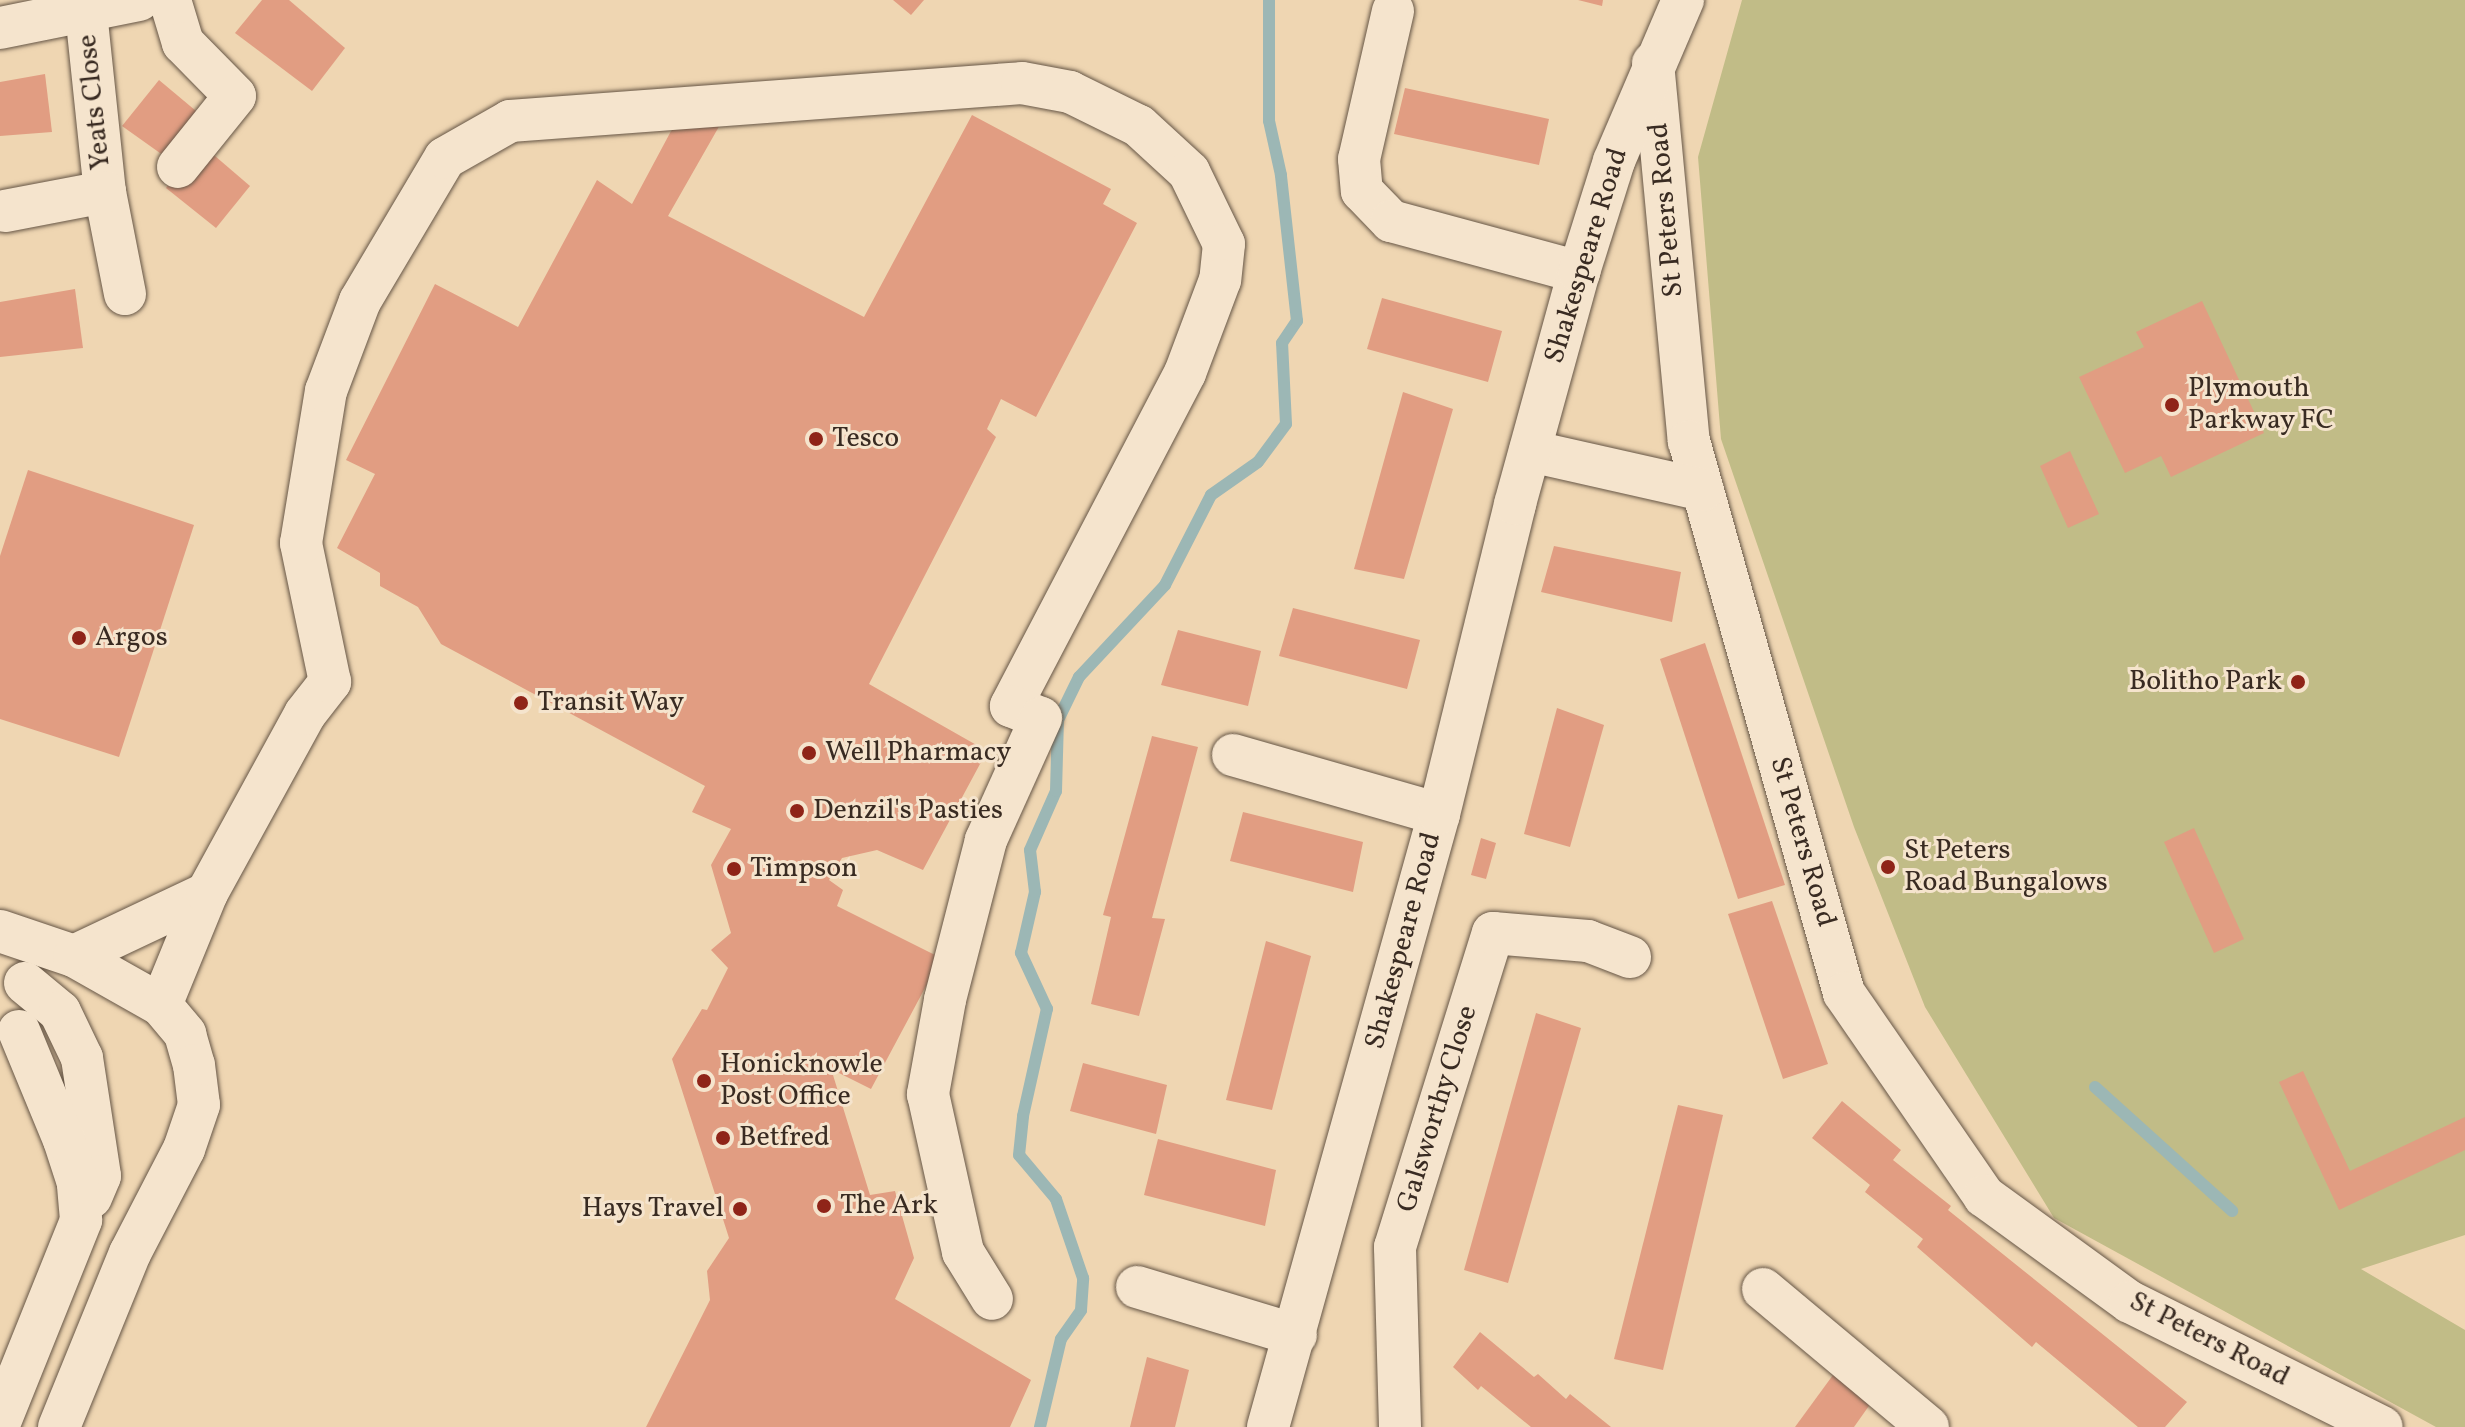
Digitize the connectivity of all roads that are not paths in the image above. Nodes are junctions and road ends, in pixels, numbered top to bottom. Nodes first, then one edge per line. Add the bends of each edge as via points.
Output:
1 (139, 0) edge
2 (170, 0) edge
3 (1683, 0) edge
4 (1393, 11) dead end
5 (86, 12) junction
6 (0, 27) edge
7 (1653, 63) junction
8 (178, 167) dead end
9 (105, 192) junction
10 (5, 211) dead end
11 (1579, 272) junction
12 (125, 294) dead end
13 (1530, 451) junction
14 (1703, 490) junction
15 (1233, 755) dead end
16 (1439, 814) junction
17 (207, 893) junction
18 (19, 953) edge
19 (74, 956) junction
20 (1630, 957) dead end
21 (161, 1005) junction
22 (10, 1049) edge
23 (81, 1220) junction
24 (1137, 1287) dead end
25 (1763, 1289) dead end
26 (992, 1299) dead end
27 (1296, 1335) junction
28 (0, 1422) edge
29 (1925, 1426) edge
30 (59, 1427) edge
31 (1268, 1427) edge
32 (1400, 1427) edge
33 (2382, 1427) edge

1 - 5 street
2 - 8 street via 183,43 235,96
3 - 7 street
4 - 11 street via 1359,159 1362,191 1391,221
5 - 6 street
5 - 9 street, Yeats Close
7 - 11 street, Shakespeare Road via 1614,161
7 - 14 street, St Peters Road via 1689,441
9 - 10 street, Yeats Close
9 - 12 street, Yeats Close
11 - 13 street, Shakespeare Road
13 - 14 street
13 - 16 street, Shakespeare Road
14 - 33 street, St Peters Road via 1844,993 1984,1196 2130,1302
15 - 16 street
16 - 27 street, Shakespeare Road
17 - 19 street
17 - 21 street
17 - 26 street via 305,714 330,682 301,543 326,391 360,301 445,158 510,121 1022,83 1070,92 1139,126 1189,172 1213,216 1224,244 1220,280 1185,373 1011,706 1041,718 986,840 945,1000 928,1094 963,1252
18 - 19 street
18 - 22 street
18 - 23 street via 60,1012 82,1058 100,1176
19 - 21 street
20 - 32 street, Galsworthy Close via 1574,938 1493,933 1395,1247
21 - 30 street via 185,1034 199,1105 184,1149 130,1253
22 - 23 street via 64,1140 78,1183
23 - 28 street
24 - 27 street
25 - 29 street
27 - 31 street, Shakespeare Road

